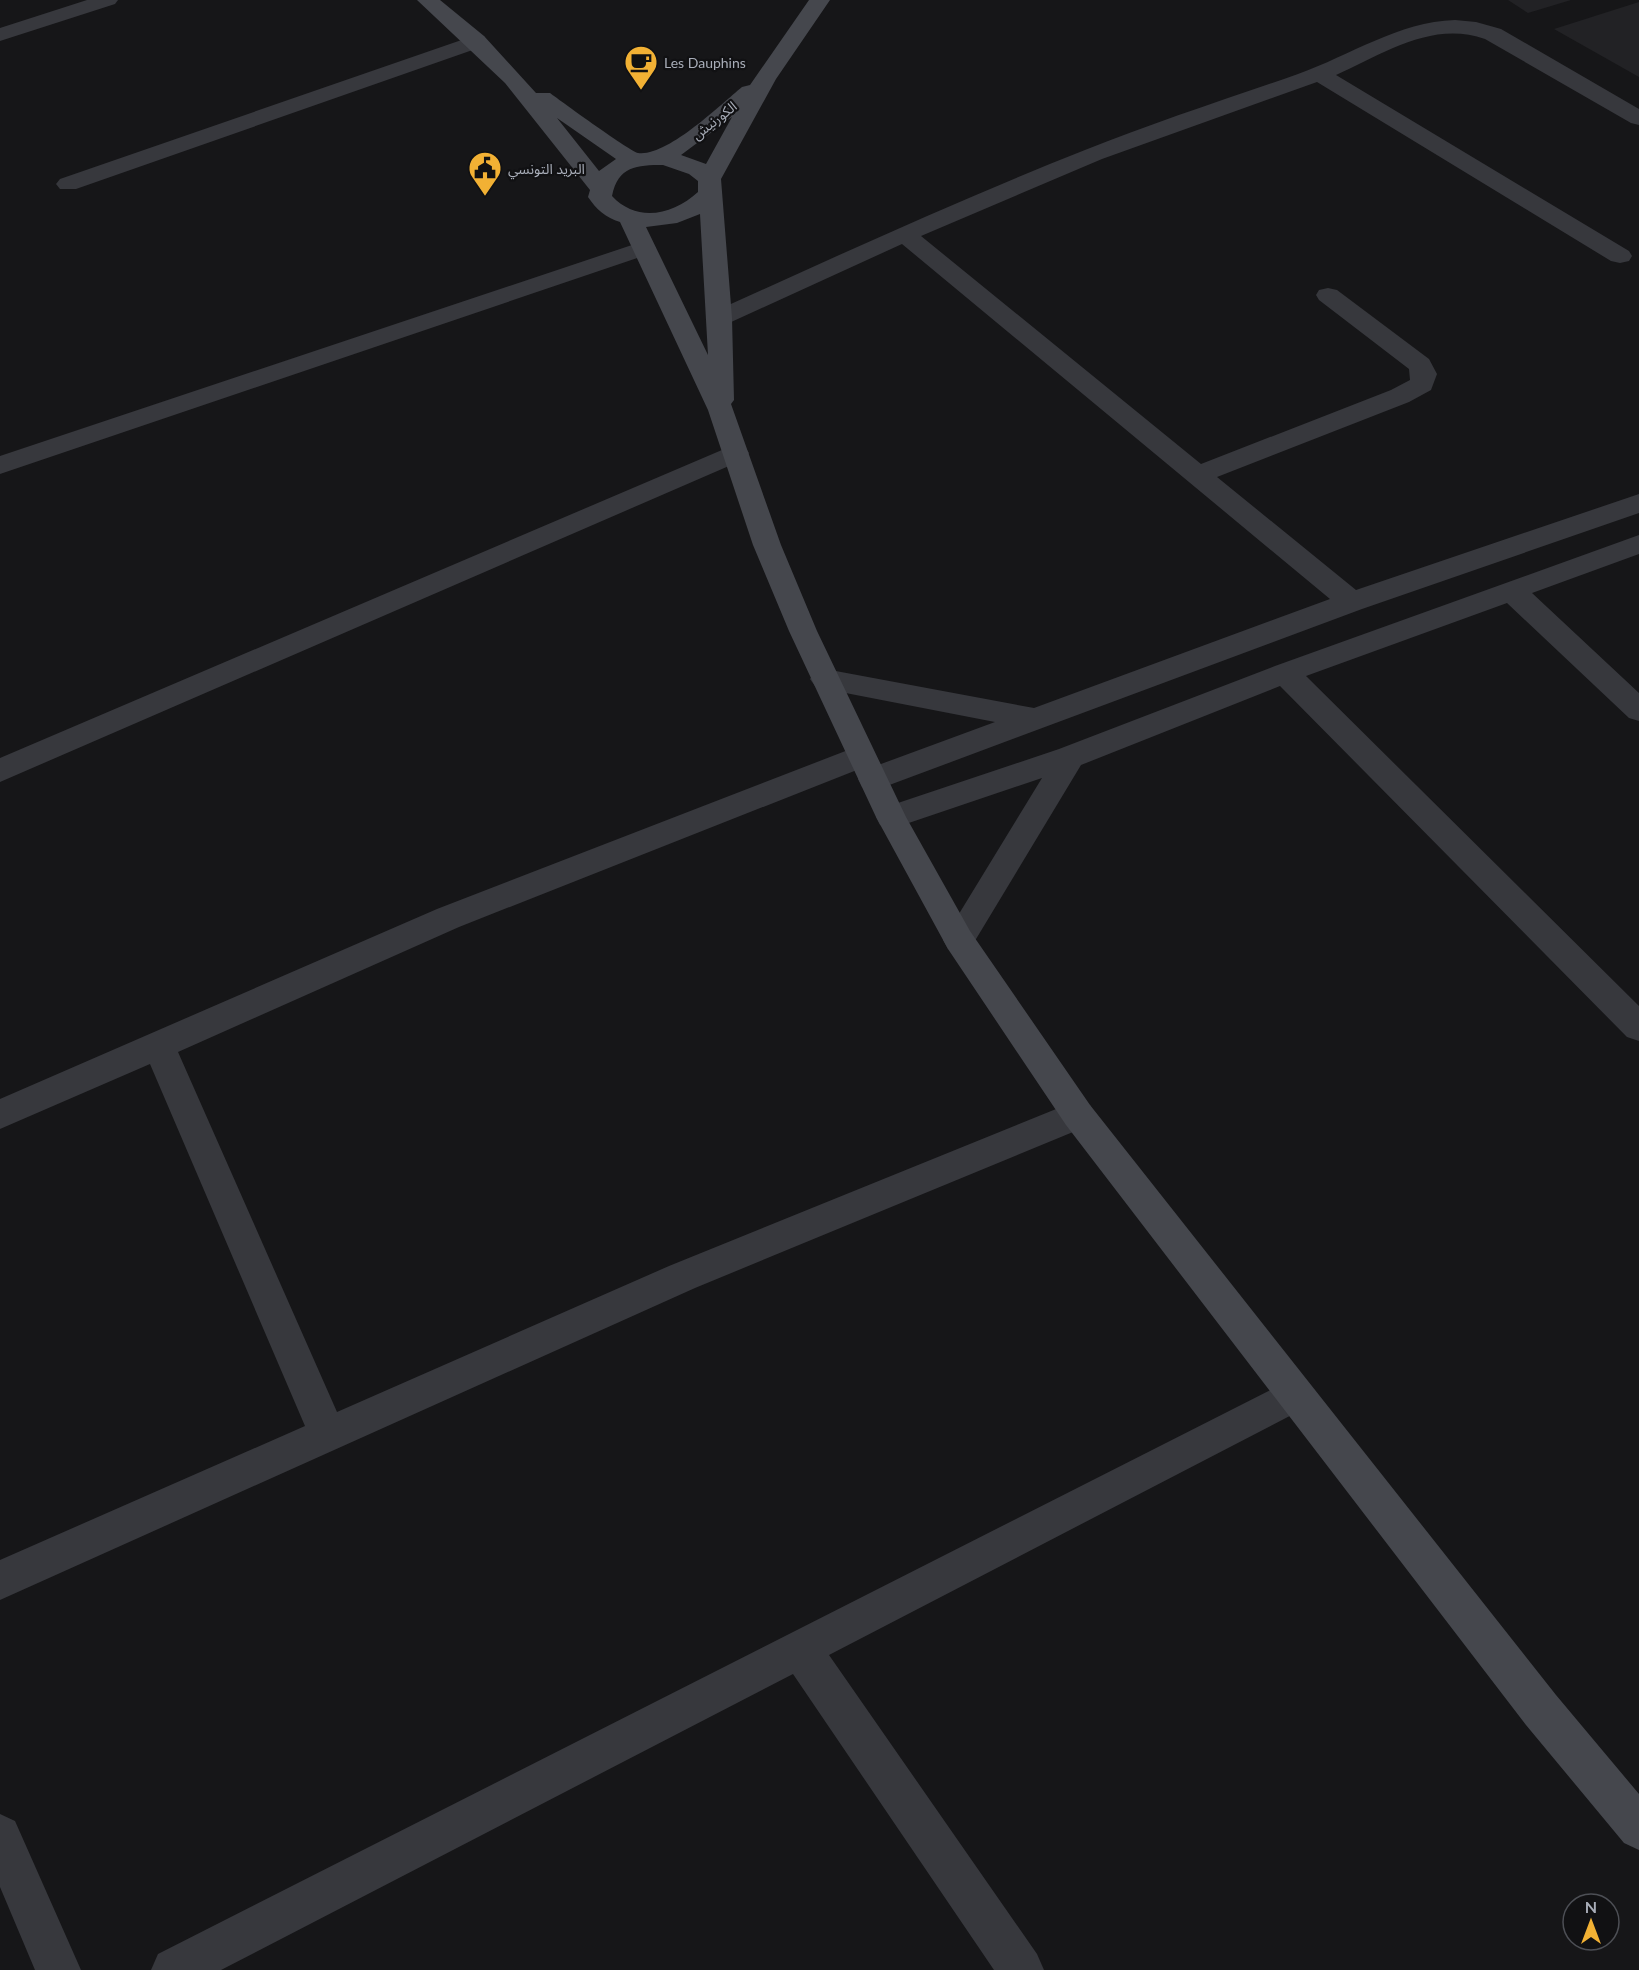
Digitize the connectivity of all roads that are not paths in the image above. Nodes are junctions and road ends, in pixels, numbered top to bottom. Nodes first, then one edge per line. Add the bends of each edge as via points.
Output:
1 (108, 0) edge
2 (427, 0) edge
3 (820, 0) edge
4 (0, 35) edge
5 (476, 40) junction
6 (1319, 74) junction
7 (513, 78) junction
8 (765, 79) junction
9 (1639, 118) edge
10 (661, 158) junction
11 (634, 161) junction
12 (68, 184) dead end
13 (599, 186) junction
14 (708, 188) junction
15 (630, 218) junction
16 (904, 234) junction
17 (644, 248) junction
18 (1620, 256) dead end
19 (1328, 295) dead end
20 (720, 318) junction
21 (721, 410) junction
22 (736, 453) junction
23 (0, 465) edge
24 (1197, 475) junction
25 (1639, 503) edge
26 (1639, 544) edge
27 (1512, 591) junction
28 (1352, 602) junction
29 (1285, 673) junction
30 (825, 679) junction
31 (1639, 710) edge
32 (1034, 719) junction
33 (1070, 757) junction
34 (867, 768) junction
35 (0, 771) edge
36 (891, 817) junction
37 (959, 940) junction
38 (1639, 1027) edge
39 (158, 1044) junction
40 (0, 1115) edge
41 (1078, 1115) junction
42 (1294, 1395) junction
43 (328, 1435) junction
44 (0, 1580) edge
45 (800, 1648) junction
46 (1639, 1828) edge
47 (0, 1836) edge
48 (58, 1970) edge
49 (174, 1970) edge
50 (1021, 1970) edge

1 - 4 street
2 - 5 main road
3 - 8 main road, الكورنيش
5 - 7 main road
5 - 12 street
6 - 9 street via 1430,27 1476,28
6 - 16 street via 1094,154
6 - 18 street
7 - 11 main road
7 - 13 main road
8 - 10 main road, الكورنيش via 704,130
8 - 14 main road, الكورنيش
10 - 11 main road
10 - 14 main road via 696,167
11 - 13 main road via 618,166
13 - 15 main road via 605,204
14 - 15 main road via 693,210 668,219
14 - 20 main road
15 - 17 main road
16 - 20 street
16 - 24 street
17 - 21 main road
17 - 23 street
19 - 24 street via 1420,365 1424,374 1422,384
20 - 21 main road
21 - 22 main road
22 - 30 main road via 767,544
22 - 35 street
24 - 28 street
25 - 28 street
26 - 27 street
27 - 29 street
27 - 31 street
28 - 32 street
29 - 33 street
29 - 38 street
30 - 32 street
30 - 34 main road
32 - 34 street
33 - 36 street
33 - 37 street
34 - 36 main road
34 - 39 street via 448,918
36 - 37 main road
37 - 41 main road
39 - 40 street
39 - 43 street
41 - 42 main road
41 - 43 street via 682,1277
42 - 45 street
42 - 46 main road via 1541,1710
43 - 44 street
45 - 49 street
45 - 50 street
47 - 48 street

